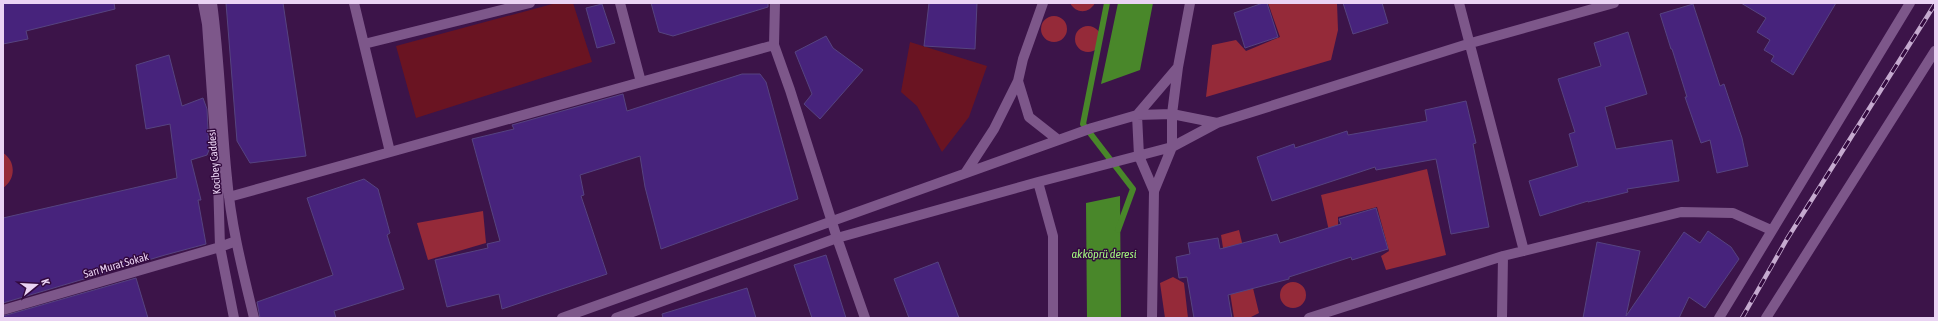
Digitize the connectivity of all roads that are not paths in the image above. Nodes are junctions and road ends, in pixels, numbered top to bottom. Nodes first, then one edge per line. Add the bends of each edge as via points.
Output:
1 (203, 3) edge
2 (212, 3) edge
3 (354, 3) edge
4 (530, 3) edge
5 (620, 3) edge
6 (775, 3) edge
7 (1043, 3) edge
8 (1190, 3) edge
9 (1459, 3) edge
10 (1614, 3) edge
11 (1910, 3) edge
12 (364, 44) junction
13 (1470, 44) junction
14 (774, 45) junction
15 (1935, 51) edge
16 (1178, 67) junction
17 (1018, 81) junction
18 (641, 82) junction
19 (1137, 114) junction
20 (1172, 114) junction
21 (1217, 123) junction
22 (1057, 139) junction
23 (1172, 147) junction
24 (390, 152) junction
25 (1139, 156) junction
26 (966, 172) junction
27 (1038, 182) junction
28 (1154, 191) junction
29 (229, 197) junction
30 (832, 221) junction
31 (1771, 230) junction
32 (837, 238) junction
33 (236, 241) junction
34 (220, 247) junction
35 (1524, 251) junction
36 (1503, 256) junction
37 (1780, 293) junction
38 (3, 310) edge
39 (234, 318) edge
40 (254, 318) edge
41 (562, 318) edge
42 (616, 318) edge
43 (865, 318) edge
44 (1052, 318) edge
45 (1152, 318) edge
46 (1309, 318) edge
47 (1502, 318) edge
48 (1719, 318) edge
49 (1766, 318) edge
50 (1770, 318) edge

1 - 34 street, Kocibey Caddesi via 207,24 218,179
2 - 29 street, Kocibey Caddesi
3 - 12 street
4 - 12 street
5 - 18 street
6 - 14 street
7 - 17 street via 1022,59
8 - 16 street
9 - 13 street
10 - 13 street
11 - 31 street
12 - 24 street
13 - 21 street
13 - 35 street
14 - 18 street
14 - 30 street
15 - 37 street
16 - 19 street
16 - 20 street
17 - 22 street via 1029,117
17 - 26 street via 994,129
18 - 24 street
19 - 20 street
19 - 22 street
19 - 25 street
20 - 21 street
20 - 23 street
21 - 23 street
22 - 26 street
23 - 25 street
23 - 28 street
24 - 29 street
25 - 27 street
25 - 28 street
26 - 30 street
27 - 32 street
27 - 44 street via 1053,236
28 - 45 street
29 - 33 street, Kocibey Caddesi
30 - 32 street
30 - 41 street
31 - 35 street via 1733,213 1681,212
31 - 48 street
32 - 42 street
32 - 43 street
33 - 34 street, Sarı Murat Sokak
33 - 40 street, Kocibey Caddesi
34 - 38 street, Sarı Murat Sokak
34 - 39 street, Kocibey Caddesi
35 - 36 street
36 - 46 street
36 - 47 street
37 - 49 street
37 - 50 street

